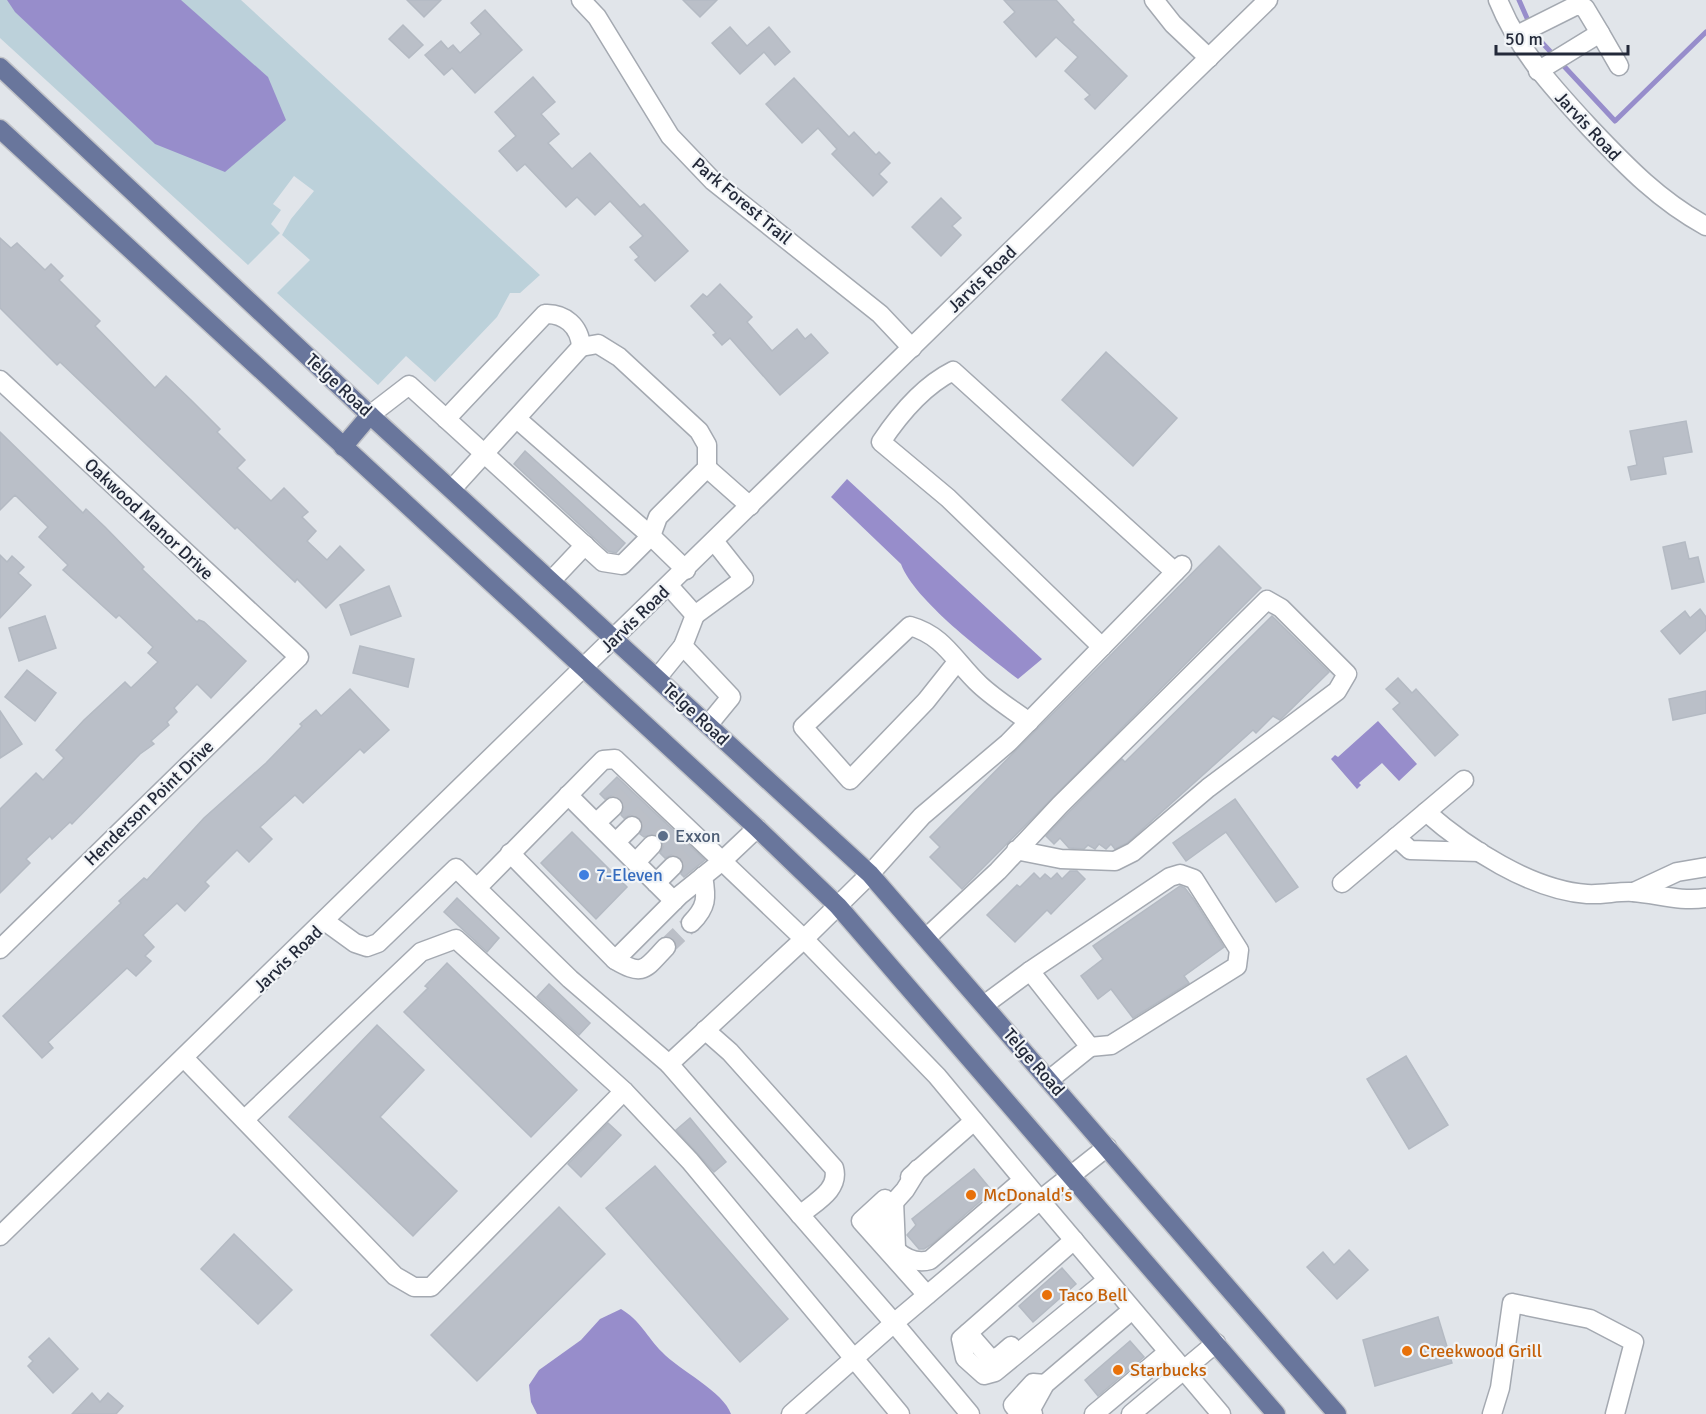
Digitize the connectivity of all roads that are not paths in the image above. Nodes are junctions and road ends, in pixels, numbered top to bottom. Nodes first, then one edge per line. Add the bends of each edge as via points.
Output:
1 (581, 0) edge
2 (1154, 0) edge
3 (1268, 0) edge
4 (1498, 0) edge
5 (1600, 33) junction
6 (1515, 36) junction
7 (1209, 58) junction
8 (1619, 66) dead end
9 (0, 67) edge
10 (1538, 71) junction
11 (0, 129) edge
12 (1706, 226) edge
13 (581, 347) junction
14 (912, 348) junction
15 (0, 380) edge
16 (370, 415) junction
17 (446, 419) junction
18 (517, 419) junction
19 (343, 447) junction
20 (485, 455) junction
21 (707, 468) junction
22 (452, 489) junction
23 (750, 506) junction
24 (651, 536) junction
25 (714, 541) junction
26 (585, 545) junction
27 (686, 570) junction
28 (551, 581) junction
29 (669, 586) junction
30 (695, 615) junction
31 (615, 639) junction
32 (683, 646) junction
33 (1102, 647) junction
34 (299, 657) joint
35 (957, 662) junction
36 (585, 668) junction
37 (657, 678) junction
38 (1029, 722) junction
39 (708, 725) junction
40 (1464, 780) dead end
41 (568, 795) junction
42 (613, 807) tunnel mouth
43 (1426, 812) junction
44 (596, 823) junction
45 (632, 826) tunnel mouth
46 (757, 828) junction
47 (1396, 837) junction
48 (616, 842) junction
49 (652, 845) tunnel mouth
50 (1016, 850) junction
51 (1481, 852) junction
52 (510, 853) junction
53 (636, 862) junction
54 (721, 862) junction
55 (673, 866) tunnel mouth
56 (1706, 867) edge
57 (870, 874) junction
58 (703, 876) junction
59 (656, 883) junction
60 (1342, 883) dead end
61 (477, 888) junction
62 (1634, 892) junction
63 (1706, 898) edge
64 (674, 901) junction
65 (838, 906) junction
66 (326, 922) junction
67 (691, 923) tunnel mouth
68 (926, 938) junction
69 (804, 939) junction
70 (666, 947) tunnel mouth
71 (0, 949) edge
72 (615, 960) junction
73 (1030, 971) junction
74 (984, 1005) junction
75 (705, 1030) junction
76 (1090, 1047) junction
77 (185, 1059) junction
78 (669, 1064) junction
79 (1049, 1080) junction
80 (624, 1091) junction
81 (244, 1120) junction
82 (974, 1121) junction
83 (1107, 1146) junction
84 (918, 1169) junction
85 (1071, 1175) junction
86 (1023, 1180) junction
87 (1040, 1200) junction
88 (800, 1215) junction
89 (0, 1236) edge
90 (1074, 1240) junction
91 (1103, 1276) junction
92 (927, 1295) junction
93 (1132, 1310) junction
94 (894, 1323) junction
95 (1215, 1343) junction
96 (1168, 1352) junction
97 (853, 1360) junction
98 (1182, 1370) junction
99 (1045, 1384) junction
100 (791, 1414) edge
101 (900, 1414) edge
102 (970, 1414) edge
103 (1020, 1414) edge
104 (1033, 1414) edge
105 (1094, 1414) edge
106 (1131, 1414) edge
107 (1221, 1414) edge
108 (1276, 1414) edge
109 (1337, 1414) edge
110 (1492, 1414) edge
111 (1615, 1414) edge

1 - 14 street, Park Forest Trail via 597,17 670,136 713,181 880,314
2 - 7 street
3 - 7 street, Jarvis Road
4 - 6 street, Jarvis Road
5 - 6 street via 1585,8 1576,5
5 - 8 street
5 - 10 street
6 - 10 street, Jarvis Road
7 - 14 street, Jarvis Road
9 - 16 main road, Telge Road
10 - 12 street, Jarvis Road via 1658,196
11 - 19 main road
13 - 17 street via 574,325 558,313 544,314
13 - 18 street
13 - 21 street via 598,344 609,350 699,431 707,445
14 - 23 street, Jarvis Road
15 - 34 street, Oakwood Manor Drive
16 - 17 street via 408,385
16 - 19 main road
16 - 22 main road, Telge Road
17 - 20 street
18 - 20 street
18 - 24 street
19 - 36 main road
20 - 22 street
20 - 26 street
21 - 23 street
21 - 24 street via 658,517
22 - 28 main road, Telge Road
23 - 25 street, Jarvis Road
24 - 26 street via 622,565 603,562
24 - 27 street
25 - 27 street, Jarvis Road
25 - 30 street via 744,579
26 - 28 street
27 - 29 street, Jarvis Road
28 - 31 main road, Telge Road
29 - 30 street
29 - 31 street, Jarvis Road
30 - 32 street
31 - 36 street, Jarvis Road
31 - 37 main road, Telge Road
32 - 37 street
32 - 39 street via 731,697
33 - 33 street via 1178,568 953,371 899,416 881,442 948,498
33 - 38 street
34 - 71 street, Henderson Point Drive
35 - 35 street via 941,640 910,626 803,727 850,780 926,701
35 - 38 street via 981,686
36 - 46 main road
36 - 66 street, Jarvis Road
37 - 39 main road, Telge Road
38 - 57 street via 922,816
39 - 57 main road, Telge Road
40 - 43 street
41 - 44 street
41 - 52 street
41 - 54 street via 603,759 615,759 697,843
42 - 44 street
43 - 47 street
43 - 51 street
44 - 48 street
45 - 48 street
46 - 54 street
46 - 65 main road
47 - 51 street via 1410,850
47 - 60 street
48 - 53 street
49 - 53 street
50 - 50 street via 1267,600 1281,608 1347,674 1337,691 1225,775 1133,852 1115,861 1061,859
50 - 68 street
51 - 62 street via 1515,873 1554,888 1587,894
52 - 61 street
52 - 72 street
53 - 59 street
54 - 58 street
54 - 69 street
55 - 59 street
56 - 62 street via 1677,872
57 - 65 street
57 - 68 main road, Telge Road
58 - 64 street
58 - 67 street via 707,900
59 - 64 street
61 - 66 street via 456,868 390,934 367,947
61 - 78 street via 570,979
62 - 63 street via 1674,899
64 - 72 street
65 - 69 street
65 - 85 main road
66 - 77 street, Jarvis Road
68 - 74 main road, Telge Road
69 - 75 street
69 - 82 street via 937,1076
70 - 72 street via 644,970 634,971
73 - 74 street
73 - 76 street
73 - 76 street via 1170,877 1180,874 1194,879 1239,950 1237,966 1111,1045
74 - 79 main road, Telge Road
75 - 78 street
75 - 88 street via 730,1052 834,1168 837,1177 833,1187
76 - 79 street
77 - 81 street
77 - 89 street, Jarvis Road
78 - 88 street
79 - 83 main road, Telge Road
80 - 81 street via 456,939 421,952
80 - 81 street via 431,1287 414,1287 395,1276
80 - 97 street via 690,1161
82 - 84 street
82 - 86 street
83 - 85 street
83 - 109 main road, Telge Road
84 - 86 street via 879,1219 881,1231 907,1260 918,1264 930,1260
84 - 92 street via 861,1221
85 - 87 street
85 - 95 main road
86 - 87 street
87 - 90 street
87 - 92 street
88 - 94 street
90 - 91 street
90 - 91 street via 965,1336 965,1358 984,1375 995,1372
91 - 93 street
92 - 94 street
93 - 96 street
93 - 99 street
94 - 97 street
94 - 102 street
95 - 98 street
95 - 108 main road
96 - 98 street
96 - 105 street
97 - 100 street
97 - 101 street
98 - 106 street
98 - 107 street
99 - 103 street via 1033,1383 1013,1405
99 - 104 street via 1030,1411
110 - 111 street via 1500,1388 1512,1303 1590,1319 1634,1342

